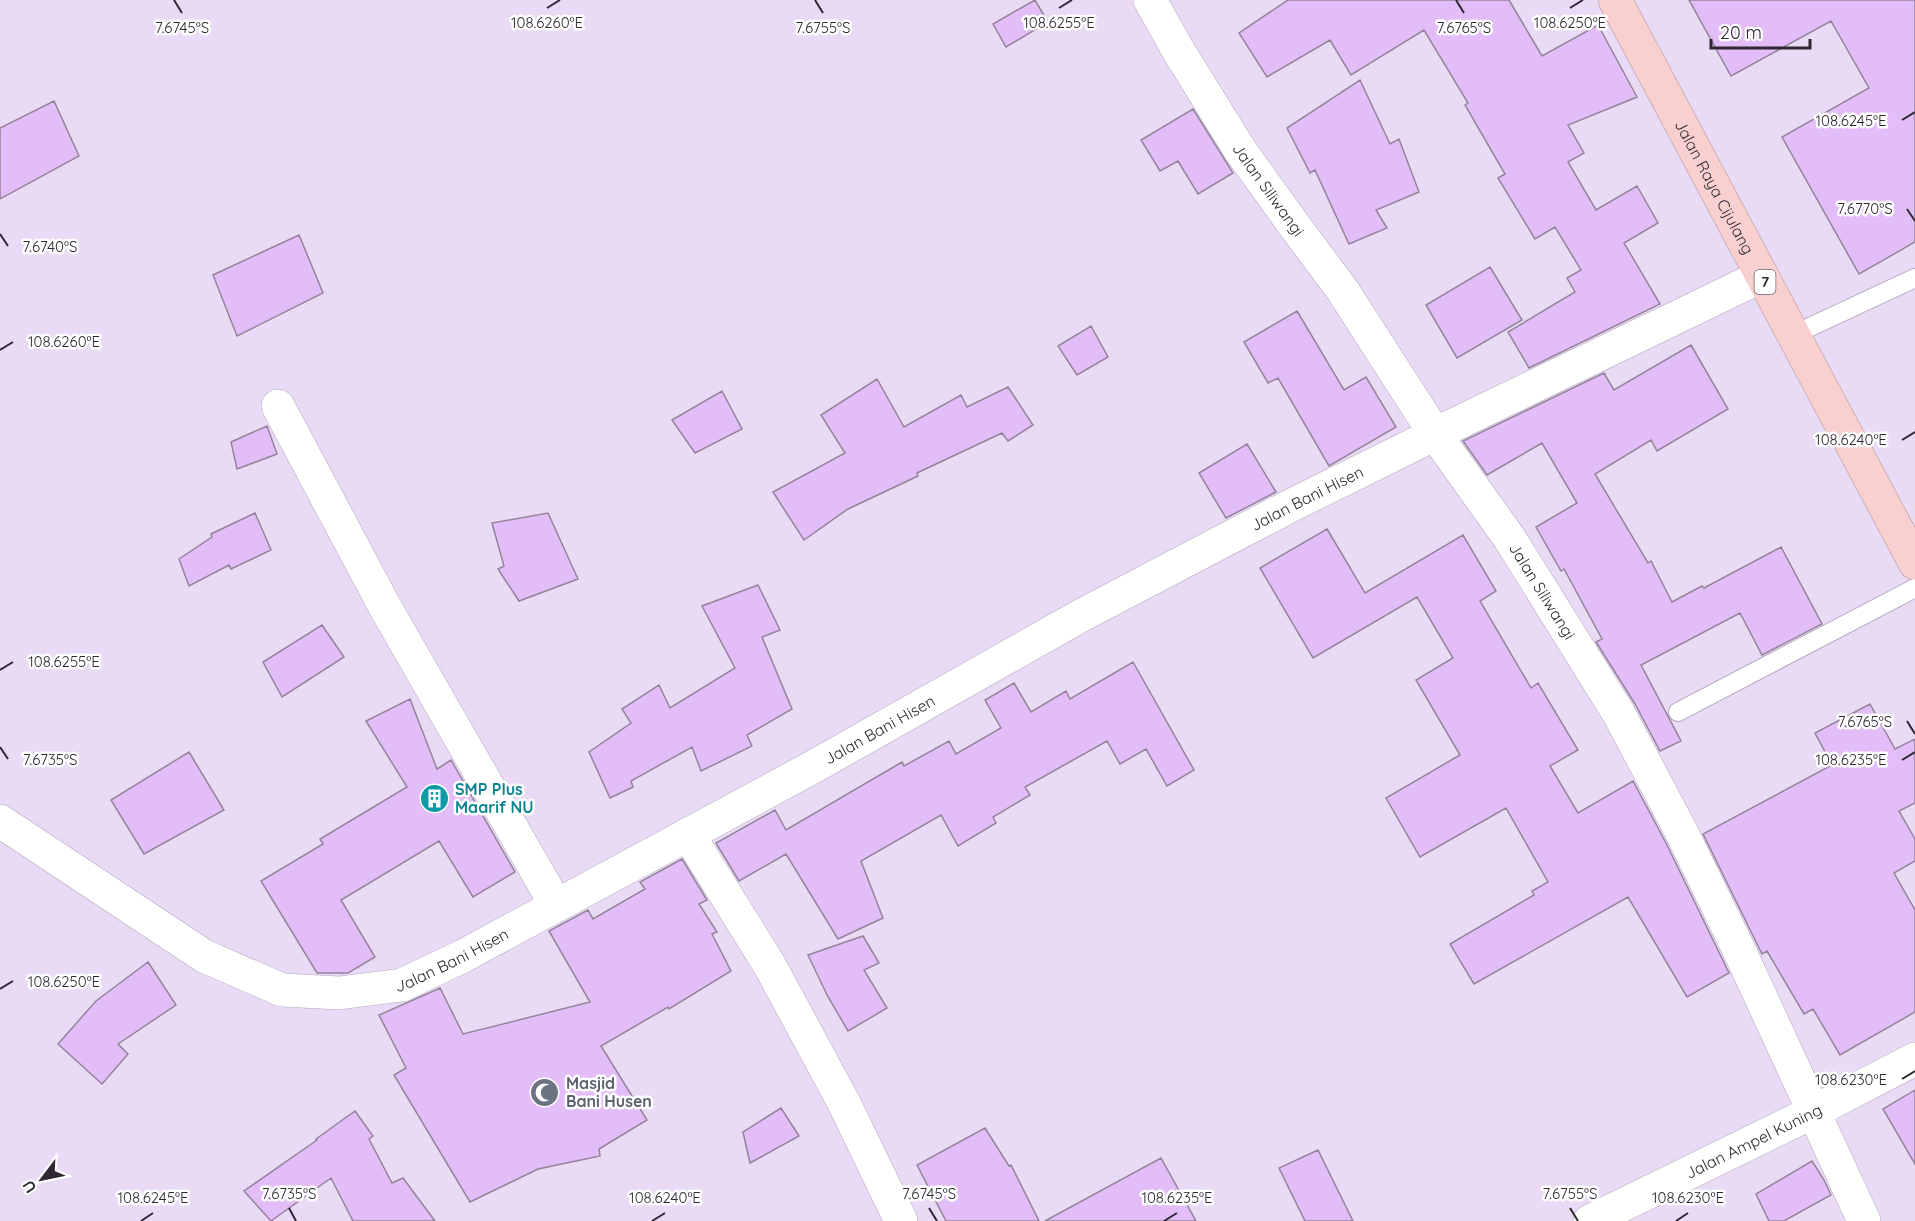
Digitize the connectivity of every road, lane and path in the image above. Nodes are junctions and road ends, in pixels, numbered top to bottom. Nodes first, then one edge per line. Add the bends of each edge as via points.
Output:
1 (1150, 0) edge
2 (1615, 0) edge
3 (1762, 276) junction
4 (1915, 278) edge
5 (1793, 335) junction
6 (278, 406) dead end
7 (1435, 434) junction
8 (1915, 563) edge
9 (1915, 588) edge
10 (1678, 712) dead end
11 (0, 821) edge
12 (688, 834) junction
13 (556, 905) junction
14 (1915, 1059) edge
15 (1813, 1112) junction
16 (901, 1221) edge
17 (1590, 1221) edge
18 (1864, 1221) edge

1 - 7 street, Jalan Siliwangi via 1240,150 1343,291
2 - 3 highway, Jalan Raya Cijulang / 7
3 - 5 highway, Jalan Raya Cijulang / 7
3 - 7 street, Jalan Bani Hisen
4 - 5 lane
5 - 8 highway, Jalan Raya Cijulang / 7
6 - 13 street via 385,607
7 - 12 street, Jalan Bani Hisen via 1082,615
7 - 15 street, Jalan Siliwangi via 1510,539 1619,714 1683,835
9 - 10 lane
11 - 13 street, Jalan Bani Hisen via 204,956 282,990 339,993 402,985
12 - 13 street, Jalan Bani Hisen
12 - 16 street via 771,966
14 - 15 street, Jalan Ampel Kuning
15 - 17 street, Jalan Ampel Kuning
15 - 18 street, Jalan Siliwangi

